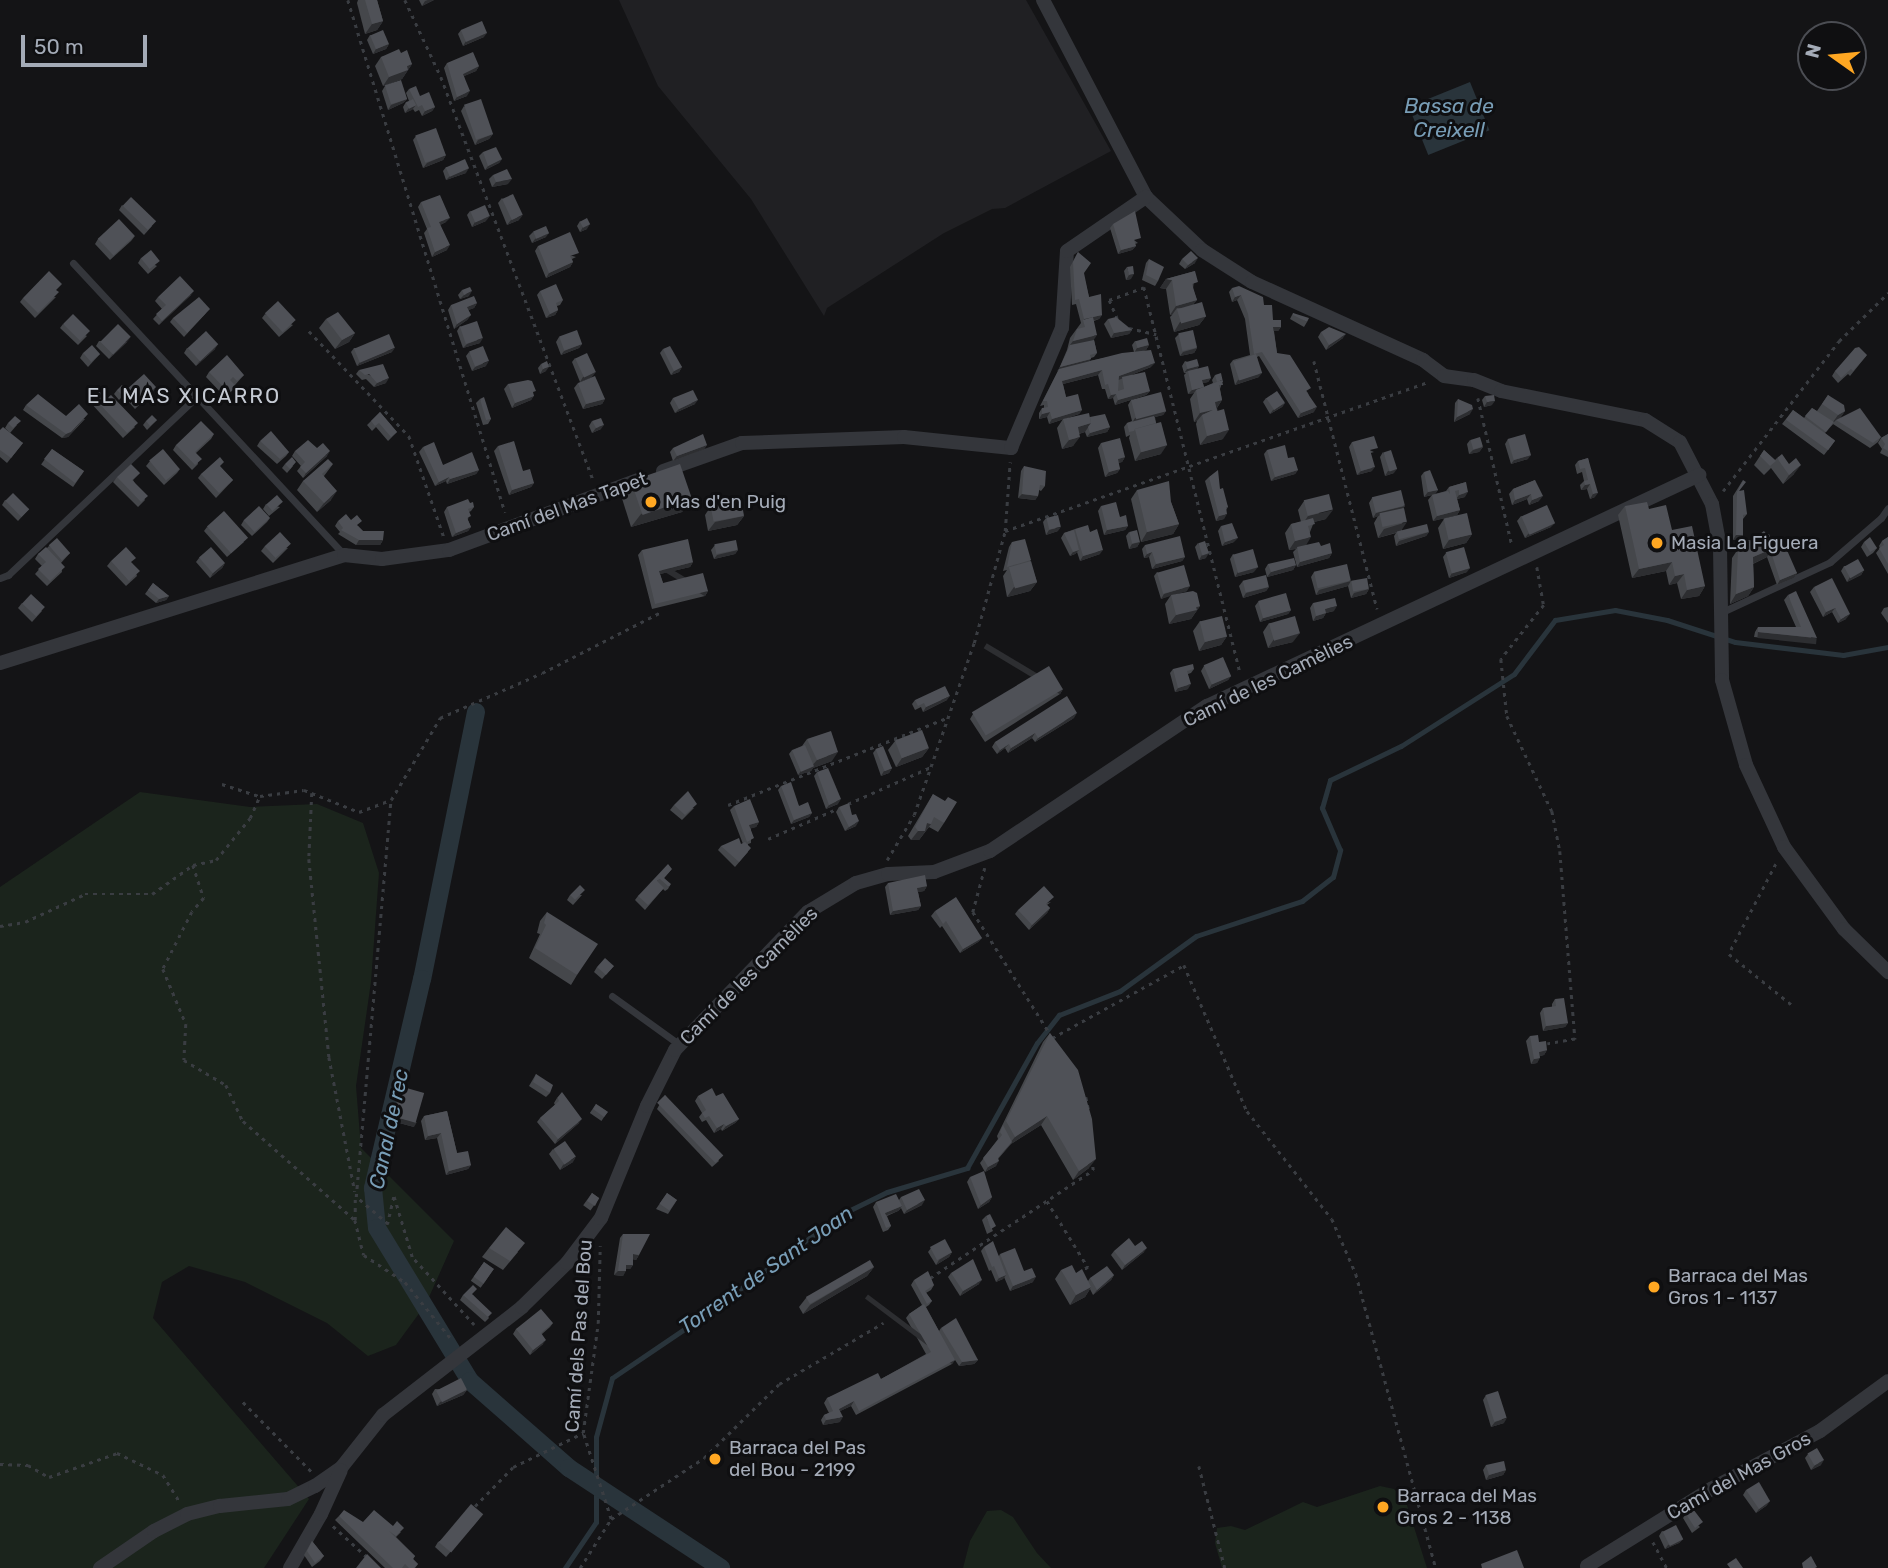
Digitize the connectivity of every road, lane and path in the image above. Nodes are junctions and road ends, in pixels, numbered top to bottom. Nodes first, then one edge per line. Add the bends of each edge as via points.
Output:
1 (348, 0) edge
2 (405, 0) edge
3 (1043, 0) edge
4 (1146, 197) junction
5 (73, 263) dead end
6 (1888, 293) edge
7 (309, 331) dead end
8 (1156, 334) junction
9 (1314, 361) dead end
10 (1444, 376) junction
11 (1474, 380) junction
12 (197, 396) junction
13 (1328, 417) junction
14 (1011, 448) junction
15 (1189, 466) junction
16 (1699, 475) junction
17 (599, 494) junction
18 (1712, 504) junction
19 (1888, 508) edge
20 (508, 528) junction
21 (1005, 531) junction
22 (449, 550) junction
23 (1535, 553) junction
24 (344, 555) junction
25 (1516, 562) junction
26 (0, 578) edge
27 (661, 612) dead end
28 (1721, 612) junction
29 (1382, 626) junction
30 (0, 663) edge
31 (1244, 690) junction
32 (948, 717) junction
33 (931, 767) junction
34 (222, 784) dead end
35 (312, 793) junction
36 (260, 796) junction
37 (391, 800) junction
38 (728, 805) dead end
39 (768, 839) dead end
40 (1784, 847) junction
41 (989, 851) junction
42 (193, 864) junction
43 (876, 877) junction
44 (0, 926) edge
45 (1888, 972) edge
46 (612, 996) dead end
47 (1792, 1005) dead end
48 (1052, 1038) junction
49 (1546, 1044) edge
50 (680, 1045) junction
51 (1058, 1046) edge
52 (1082, 1091) edge
53 (1090, 1117) edge
54 (1092, 1157) edge
55 (356, 1197) junction
56 (1047, 1200) junction
57 (601, 1218) junction
58 (355, 1220) junction
59 (930, 1278) edge
60 (1084, 1280) edge
61 (883, 1323) dead end
62 (486, 1337) junction
63 (464, 1355) junction
64 (1888, 1381) edge
65 (243, 1402) dead end
66 (583, 1433) junction
67 (0, 1464) edge
68 (1199, 1466) dead end
69 (341, 1468) junction
70 (322, 1481) junction
71 (475, 1506) edge
72 (187, 1514) junction
73 (321, 1514) junction
74 (611, 1520) junction
75 (1646, 1530) junction
76 (370, 1559) edge
77 (1587, 1566) dead end
78 (100, 1568) edge
79 (290, 1568) edge
80 (580, 1568) edge
81 (1225, 1568) edge
82 (1436, 1568) edge
83 (1667, 1568) edge

1 - 20 path
2 - 17 path via 441,77
3 - 4 street
4 - 10 street via 1202,250 1252,282 1423,360
4 - 14 street via 1067,251 1062,328
5 - 12 lane
6 - 18 path via 1839,341
7 - 22 path via 409,436
8 - 8 path via 1144,287 1109,300 1119,326
8 - 15 path
9 - 13 path
10 - 11 street
10 - 13 path
11 - 16 street via 1501,391 1645,420 1680,442
11 - 25 path
12 - 24 lane
12 - 26 lane
13 - 15 path
13 - 29 path
14 - 17 street, Camí del Mas Tapet via 904,437 742,443
14 - 21 path
15 - 21 path
15 - 31 path
16 - 18 street
16 - 23 street, Camí de les Camèlies
17 - 20 street, Camí del Mas Tapet
18 - 28 street via 1720,548
19 - 28 lane via 1830,562
20 - 22 street, Camí del Mas Tapet
21 - 32 path via 975,643
22 - 24 street, Camí del Mas Tapet via 382,559
23 - 25 street, Camí de les Camèlies
23 - 49 path via 1544,605 1500,659 1507,716 1552,811 1560,851 1574,1039
24 - 30 street, Camí del Mas Tapet
25 - 29 street, Camí de les Camèlies
27 - 37 path via 542,673 440,718
28 - 40 street via 1723,680 1746,765
29 - 31 street, Camí de les Camèlies
31 - 41 street, Camí de les Camèlies via 1207,706
32 - 33 path
32 - 38 path
33 - 39 path
33 - 43 path via 914,815
34 - 36 path
35 - 36 path
35 - 37 path via 359,812
35 - 55 path via 309,859 330,1057
36 - 42 path via 250,818 216,860
37 - 55 path
40 - 45 street via 1844,929
40 - 47 path via 1729,954
41 - 43 street, Camí de les Camèlies via 934,872
41 - 48 path via 973,912
42 - 44 path via 152,894 85,894 25,922
42 - 58 path via 204,898 163,969 186,1024 184,1060 226,1085 243,1121
43 - 50 street, Camí de les Camèlies via 856,883 808,912
46 - 50 lane
48 - 51 path
48 - 82 path via 1184,965 1247,1111 1332,1219 1356,1274
50 - 57 street, Camí de les Camèlies via 647,1106
52 - 53 path
54 - 56 path via 1093,1170
55 - 58 path
55 - 62 path via 388,1224 394,1197 412,1257
56 - 59 path
56 - 60 path via 1088,1267 1080,1272
57 - 62 street, Camí de les Camèlies via 567,1263
57 - 66 path, Camí dels Pas del Bou via 598,1323
58 - 63 path via 364,1255 405,1282
61 - 74 path via 779,1384 704,1458
62 - 63 street, Camí de les Camèlies
63 - 69 street, Camí de les Camèlies via 383,1415
64 - 75 street, Camí del Mas Gros via 1820,1431
65 - 70 path
66 - 71 path via 513,1467
66 - 74 path, Camí dels Pas del Bou
67 - 72 path via 28,1465 49,1477 117,1453 163,1475
68 - 81 path
69 - 70 street, Camí de les Camèlies
69 - 73 street
70 - 72 street, Camí de les Camèlies via 288,1499
72 - 78 street, Camí de les Camèlies
73 - 76 path
73 - 79 street
74 - 80 path
75 - 77 street, Camí del Mas Gros
75 - 83 path

